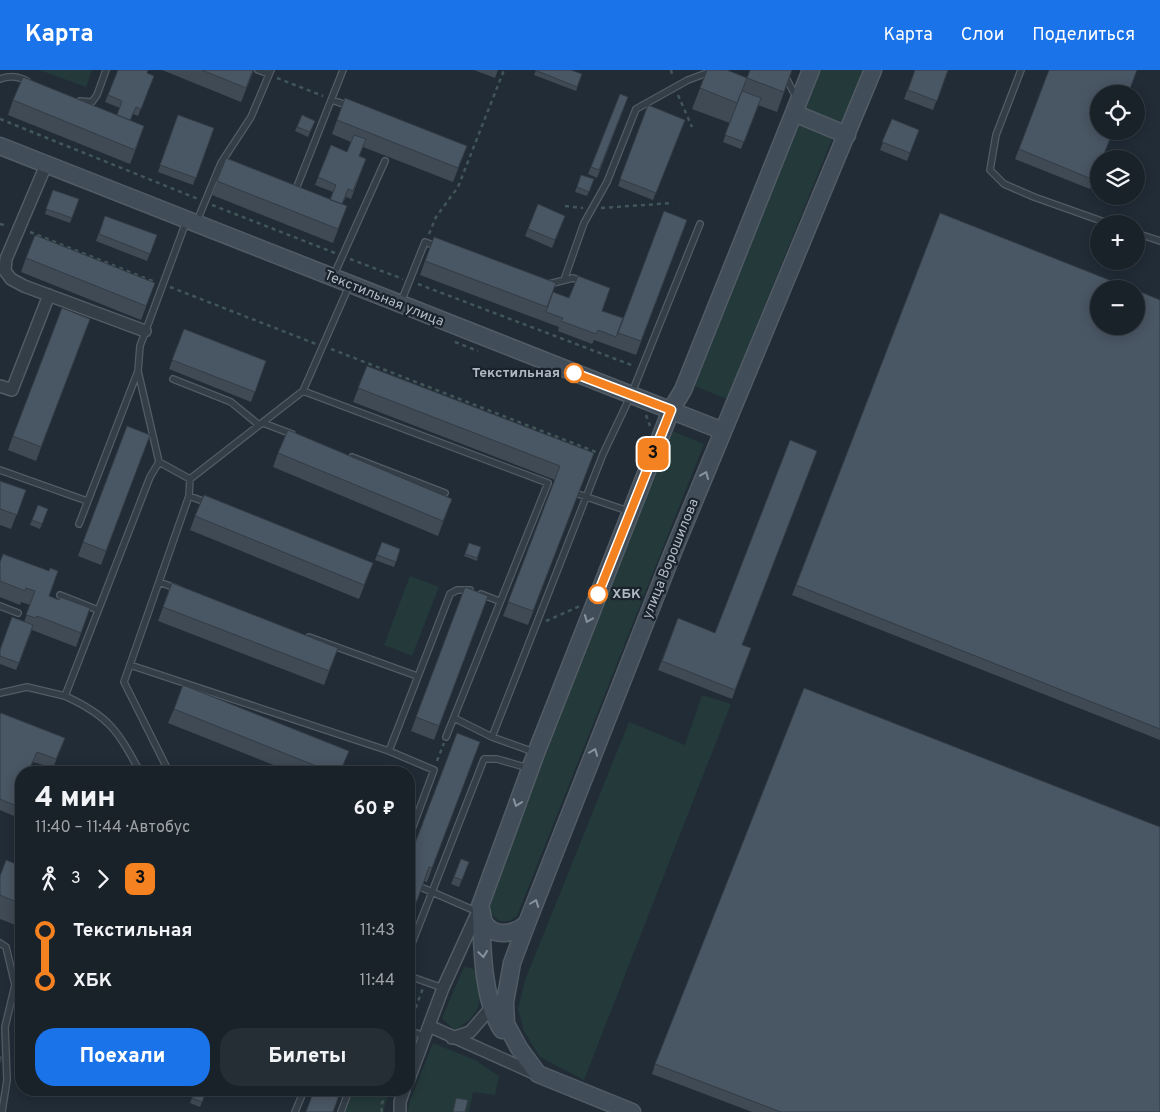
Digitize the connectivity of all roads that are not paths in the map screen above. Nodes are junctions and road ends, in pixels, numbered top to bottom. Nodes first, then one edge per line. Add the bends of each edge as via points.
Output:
1 (106, 70) edge
2 (258, 70) edge
3 (343, 70) edge
4 (715, 70) edge
5 (782, 70) edge
6 (811, 70) edge
7 (873, 70) edge
8 (1022, 70) edge
9 (270, 72) edge
10 (0, 79) edge
11 (32, 83) edge
12 (69, 98) edge
13 (332, 100) junction
14 (796, 107) junction
15 (359, 110) edge
16 (847, 135) junction
17 (0, 146) edge
18 (385, 161) dead end
19 (221, 163) junction
20 (46, 165) junction
21 (240, 169) edge
22 (286, 186) edge
23 (1090, 217) edge
24 (191, 222) junction
25 (700, 224) dead end
26 (1145, 236) edge
27 (1160, 242) edge
28 (444, 249) edge
29 (333, 279) junction
30 (564, 280) junction
31 (544, 284) edge
32 (589, 284) edge
33 (350, 286) junction
34 (49, 295) junction
35 (400, 306) junction
36 (145, 331) junction
37 (138, 371) junction
38 (173, 379) dead end
39 (0, 386) edge
40 (303, 391) junction
41 (628, 400) junction
42 (671, 410) junction
43 (261, 424) junction
44 (723, 431) junction
45 (299, 437) edge
46 (345, 454) edge
47 (159, 462) junction
48 (0, 470) edge
49 (190, 479) junction
50 (445, 493) dead end
51 (578, 494) edge
52 (189, 496) junction
53 (586, 496) junction
54 (87, 501) junction
55 (217, 506) edge
56 (630, 512) junction
57 (79, 524) dead end
58 (159, 582) junction
59 (187, 592) edge
60 (60, 596) edge
61 (499, 600) junction
62 (0, 606) edge
63 (98, 610) junction
64 (18, 613) dead end
65 (306, 636) edge
66 (130, 665) junction
67 (417, 676) junction
68 (0, 693) edge
69 (65, 696) junction
70 (454, 718) junction
71 (446, 737) road end
72 (492, 737) junction
73 (389, 751) junction
74 (536, 753) junction
75 (137, 766) edge
76 (166, 766) edge
77 (530, 768) junction
78 (415, 821) edge
79 (415, 884) edge
80 (431, 891) junction
81 (479, 909) junction
82 (527, 923) junction
83 (415, 935) edge
84 (0, 943) edge
85 (415, 978) edge
86 (15, 985) joint
87 (443, 988) junction
88 (499, 1004) junction
89 (415, 1030) edge
90 (427, 1031) junction
91 (452, 1038) junction
92 (415, 1063) edge
93 (538, 1074) junction
94 (302, 1096) edge
95 (347, 1096) edge
96 (402, 1096) edge
97 (2, 1112) edge
98 (295, 1112) edge
99 (341, 1112) edge
100 (400, 1112) edge
101 (632, 1112) edge

1 - 12 lane via 92,102
2 - 9 lane
3 - 13 lane
4 - 30 lane via 676,86 636,109 607,182 584,223
5 - 14 lane
6 - 14 main road
7 - 16 main road, улица Ворошилова
8 - 23 lane via 996,135 990,170 1004,184
9 - 19 lane via 251,117
10 - 11 lane via 18,77
13 - 15 lane
13 - 22 lane via 296,189
14 - 16 main road
14 - 42 main road via 683,390
16 - 44 main road, улица Ворошилова
17 - 20 main road, Текстильная улица
18 - 29 lane
19 - 21 lane
19 - 24 lane via 206,202
20 - 24 main road, Текстильная улица
20 - 34 street via 6,259 5,271 24,286
24 - 29 main road, Текстильная улица
24 - 36 lane
25 - 41 lane
26 - 27 lane
28 - 35 lane via 425,242
29 - 33 main road, Текстильная улица
30 - 31 lane
30 - 32 lane via 573,278
33 - 35 main road, Текстильная улица
33 - 40 lane
34 - 36 street
34 - 39 street via 12,390
35 - 41 main road, Текстильная улица
36 - 37 lane
37 - 47 lane
37 - 54 lane
38 - 43 lane via 231,402
40 - 43 lane
40 - 61 lane via 551,484
41 - 42 main road, Текстильная улица
41 - 53 lane
42 - 44 main road, Текстильная улица
42 - 56 main road
43 - 45 lane
43 - 49 lane
82 -> 44 main road, улица Ворошилова
46 - 50 lane
47 - 49 lane
47 - 63 lane via 150,477
48 - 54 lane
49 - 52 lane
51 - 53 lane
52 - 55 lane
52 - 58 lane
53 - 56 lane
53 - 72 lane
54 - 57 lane
56 -> 74 main road
58 - 59 lane
58 - 66 lane
60 - 63 lane
61 - 67 lane via 469,590 450,594
61 - 70 lane
62 - 64 lane
63 - 69 lane
65 - 67 lane
66 - 73 lane
66 - 76 lane via 124,682
67 - 73 lane
68 - 69 lane via 27,687
69 - 75 lane via 103,717 122,740
70 - 71 lane
70 - 72 lane
72 - 74 lane
73 - 78 lane via 434,770
74 - 77 main road
77 - 80 lane via 498,759 484,759
77 -> 81 main road
79 - 80 lane
80 - 81 lane
80 - 83 lane
81 - 82 main road via 484,922 492,930 504,934 520,930
81 - 87 street
81 -> 88 main road via 482,944
82 - 88 main road, улица Ворошилова
84 - 86 lane via 6,947
85 - 87 lane
86 - 97 lane via 5,1027 7,1080
87 - 90 street
88 - 91 street via 470,1032
88 - 93 main road via 519,1048
89 - 90 lane
90 - 91 street
90 - 92 street
91 - 93 street
93 - 101 main road
94 - 98 lane
95 - 99 lane
96 - 100 street

